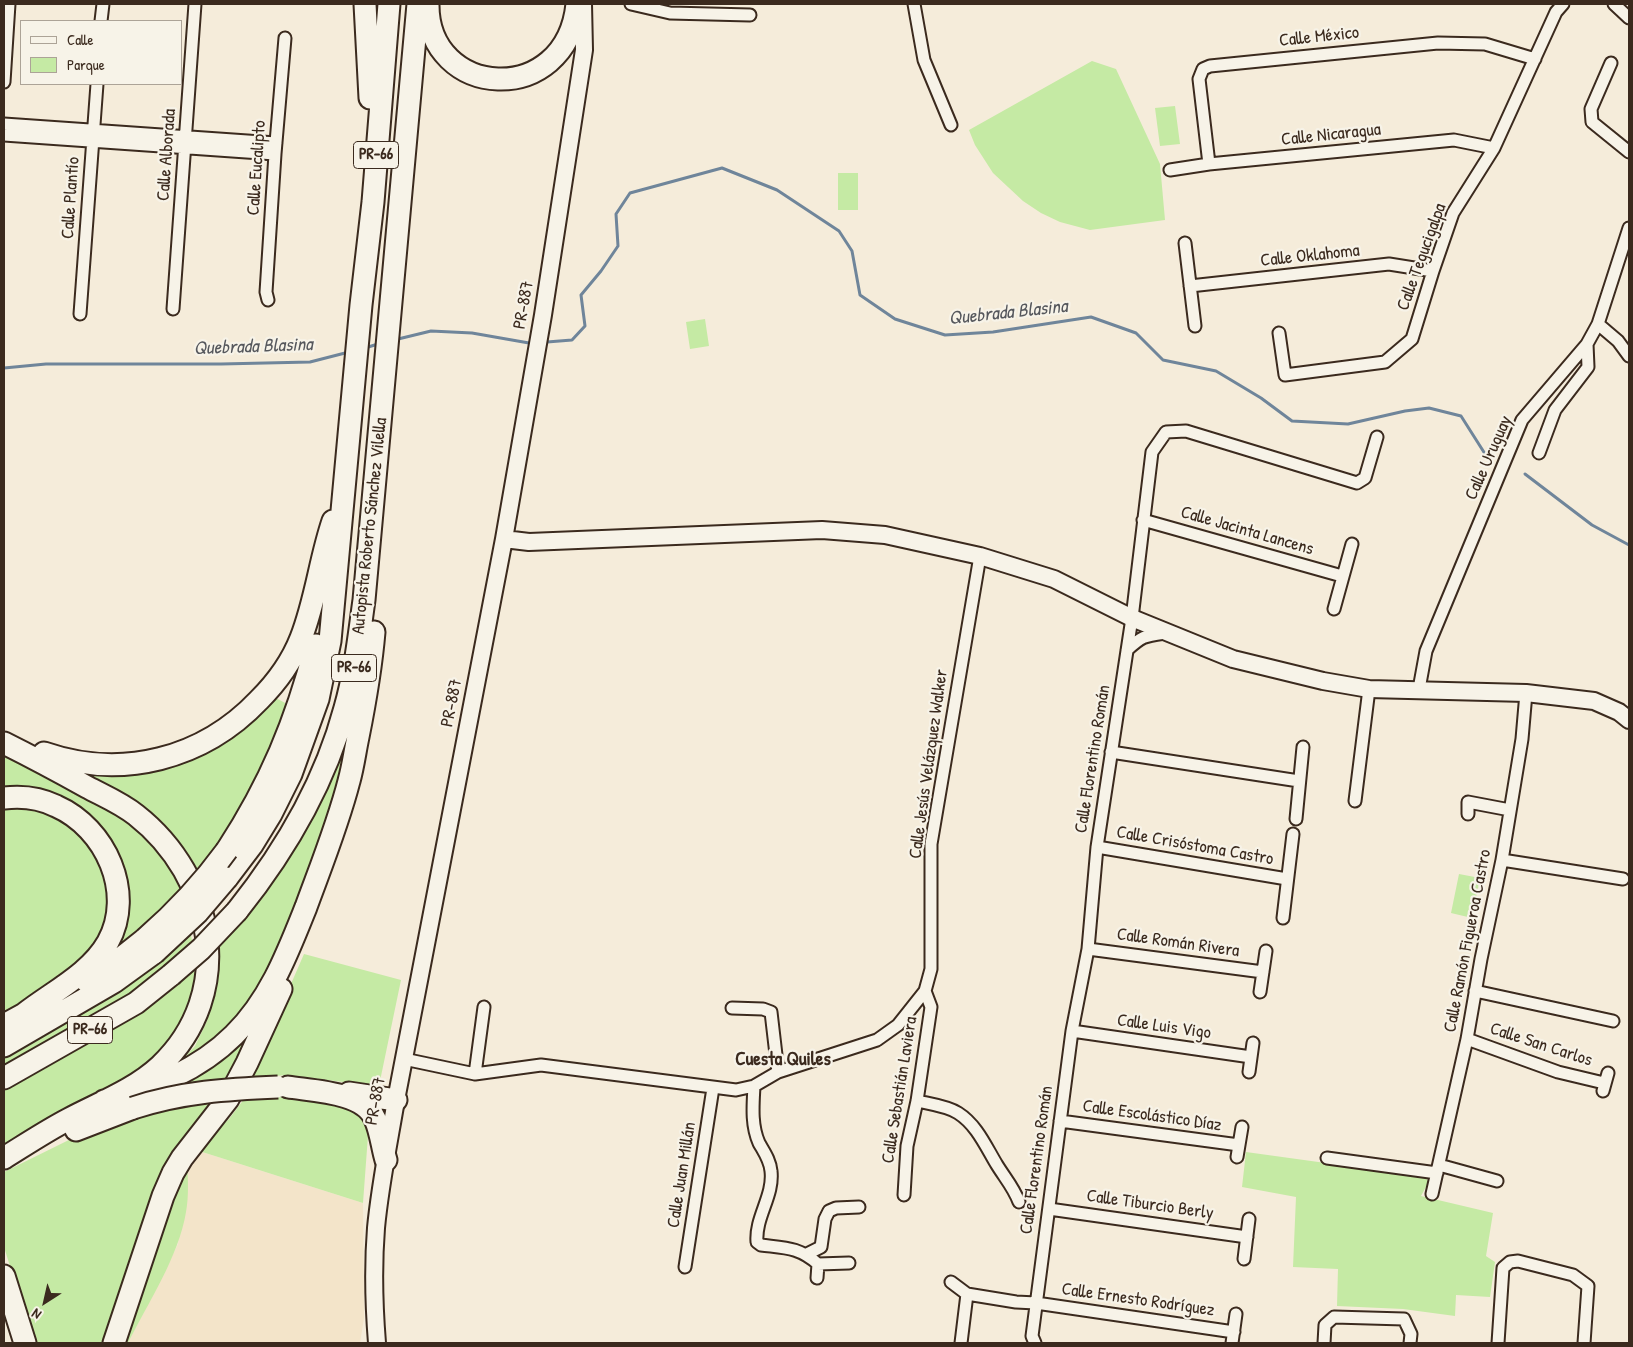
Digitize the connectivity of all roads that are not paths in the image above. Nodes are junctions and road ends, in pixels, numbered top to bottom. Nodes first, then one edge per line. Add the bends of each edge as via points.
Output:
1 (9, 4) edge
2 (102, 4) edge
3 (195, 4) edge
4 (365, 4) edge
5 (389, 4) edge
6 (418, 4) edge
7 (428, 4) edge
8 (577, 4) edge
9 (583, 4) edge
10 (593, 4) edge
11 (631, 4) edge
12 (914, 4) edge
13 (1564, 4) edge
14 (1614, 4) edge
15 (750, 15) dead end
16 (1629, 18) edge
17 (101, 20) edge
18 (285, 38) dead end
19 (1534, 59) junction
20 (1611, 62) dead end
21 (581, 71) junction
22 (4, 82) edge
23 (97, 85) edge
24 (4, 124) edge
25 (951, 125) dead end
26 (4, 135) edge
27 (93, 136) junction
28 (185, 142) junction
29 (276, 148) junction
30 (1494, 148) junction
31 (1629, 152) edge
32 (1209, 164) junction
33 (1170, 170) dead end
34 (372, 202) junction
35 (1629, 228) edge
36 (1185, 244) dead end
37 (1433, 270) junction
38 (1190, 286) junction
39 (268, 300) dead end
40 (173, 309) dead end
41 (80, 314) dead end
42 (1598, 324) junction
43 (1195, 326) dead end
44 (1279, 333) dead end
45 (1587, 344) junction
46 (1629, 356) edge
47 (382, 397) junction
48 (1377, 437) dead end
49 (1539, 453) dead end
50 (344, 492) junction
51 (1143, 520) junction
52 (504, 539) junction
53 (1352, 544) dead end
54 (980, 556) junction
55 (1342, 576) junction
56 (1334, 608) dead end
57 (1132, 618) junction
58 (1167, 632) junction
59 (1127, 650) junction
60 (1369, 689) junction
61 (1419, 689) junction
62 (1526, 694) junction
63 (1629, 720) edge
64 (4, 737) edge
65 (4, 742) edge
66 (1303, 747) dead end
67 (1111, 752) junction
68 (349, 781) junction
69 (1299, 781) junction
70 (4, 798) edge
71 (1355, 801) dead end
72 (1510, 810) junction
73 (1468, 814) dead end
74 (1296, 819) dead end
75 (1293, 834) dead end
76 (1098, 847) junction
77 (1502, 860) junction
78 (1287, 879) junction
79 (1623, 879) dead end
80 (1283, 918) dead end
81 (149, 946) junction
82 (1088, 949) junction
83 (1266, 951) dead end
84 (1263, 972) junction
85 (925, 991) junction
86 (1474, 991) junction
87 (1260, 992) dead end
88 (484, 1007) dead end
89 (732, 1008) dead end
90 (24, 1014) junction
91 (1613, 1020) dead end
92 (4, 1025) edge
93 (1072, 1031) junction
94 (1467, 1039) junction
95 (1253, 1043) dead end
96 (4, 1046) edge
97 (1251, 1057) junction
98 (404, 1059) junction
99 (778, 1072) junction
100 (1248, 1072) dead end
101 (475, 1074) junction
102 (4, 1078) edge
103 (1605, 1082) dead end
104 (754, 1086) junction
105 (283, 1087) junction
106 (713, 1088) junction
107 (396, 1100) junction
108 (104, 1101) junction
109 (917, 1101) junction
110 (1060, 1121) junction
111 (1242, 1126) dead end
112 (1239, 1145) junction
113 (1237, 1158) dead end
114 (1327, 1158) dead end
115 (4, 1159) edge
116 (386, 1160) junction
117 (1438, 1169) junction
118 (1497, 1180) dead end
119 (1432, 1194) dead end
120 (904, 1195) dead end
121 (1019, 1202) dead end
122 (859, 1207) dead end
123 (1049, 1209) junction
124 (1249, 1219) dead end
125 (1247, 1237) junction
126 (807, 1254) junction
127 (1244, 1259) dead end
128 (850, 1263) dead end
129 (818, 1264) junction
130 (684, 1267) dead end
131 (4, 1276) edge
132 (817, 1278) dead end
133 (951, 1282) dead end
134 (968, 1294) junction
135 (1036, 1302) junction
136 (1236, 1314) dead end
137 (4, 1321) edge
138 (1233, 1338) edge
139 (11, 1343) edge
140 (25, 1343) edge
141 (114, 1343) edge
142 (376, 1343) edge
143 (961, 1343) edge
144 (1034, 1343) edge
145 (1324, 1343) edge
146 (1410, 1343) edge
147 (1498, 1343) edge
148 (1584, 1343) edge

1 - 22 street
2 - 17 street
3 - 28 street, Calle Alborada
4 - 34 highway
5 - 34 highway, Autopista Roberto Sánchez Vilella / PR-66
6 - 47 highway, Autopista Roberto Sánchez Vilella / PR-66
7 - 8 highway via 433,32 445,53 461,68 494,79 525,75 550,61 568,38
9 - 21 street, PR-887
10 - 21 street, PR-887 via 590,40
11 - 15 street via 670,13
12 - 25 street via 924,60
13 - 19 street, Calle Tegucigalpa via 1556,12
14 - 16 street
18 - 29 street, Calle Eucalipto
19 - 30 street, Calle Tegucigalpa
19 - 32 street, Calle México via 1486,44 1438,43 1210,66 1203,69 1199,79
20 - 31 street via 1591,109 1592,122
21 - 52 street, PR-887
23 - 27 street, Calle Plantío
24 - 27 street
26 - 27 street
27 - 28 street
27 - 41 street, Calle Plantío
28 - 29 street
28 - 40 street, Calle Alborada
29 - 39 street, Calle Eucalipto
30 - 32 street, Calle Nicaragua via 1454,140
30 - 37 street, Calle Tegucigalpa via 1454,214
32 - 33 street, Calle Nicaragua
34 - 50 highway, Autopista Roberto Sánchez Vilella / PR-66
35 - 42 street, Calle Uruguay
36 - 38 street
37 - 38 street, Calle Oklahoma via 1390,264
37 - 44 street, Calle Tegucigalpa via 1412,339 1385,362 1285,374
38 - 43 street
42 - 45 street, Calle Uruguay
42 - 46 street via 1618,341
45 - 49 street via 1588,367 1555,410
45 - 61 street, Calle Uruguay via 1522,420 1426,651
47 - 68 highway via 389,426 374,636
47 - 102 highway, Autopista Roberto Sánchez Vilella / PR-66, bridge via 357,653 345,709 325,767 297,824 237,911 201,949 136,1003
48 - 51 street, Calle Florentino Román via 1365,478 1357,482 1186,431 1166,432 1152,452
50 - 64 highway via 324,546 309,616 294,653 272,686 237,721 185,751 132,764 73,762
50 - 81 highway, bridge via 318,638 297,712 277,761 260,797 227,850
50 - 81 highway, Autopista Roberto Sánchez Vilella / PR-66, bridge via 330,641 318,699 299,756 252,845 227,878 198,912
51 - 55 street, Calle Jacinta Lancens
51 - 57 street, Calle Florentino Román
52 - 54 street via 529,542 822,530 885,535
52 - 98 street, PR-887
53 - 55 street
54 - 57 street via 1054,580
54 - 85 street, Calle Jesús Velázquez Walker via 931,844 931,969
55 - 56 street
57 - 58 street
57 - 59 street, Calle Florentino Román
58 - 59 street via 1139,638
58 - 60 street via 1233,659
59 - 67 street, Calle Florentino Román
60 - 61 street
60 - 71 street
61 - 62 street
62 - 63 street via 1594,701
62 - 72 street, Calle Ramón Figueroa Castro
65 - 108 highway via 120,803 149,826 190,879 206,927 207,977 194,1021 160,1066 132,1087
66 - 69 street
67 - 69 street
67 - 76 street, Calle Florentino Román
68 - 108 highway via 290,948 248,1020 224,1045 193,1066 142,1091
68 - 141 highway via 331,866 299,952 228,1099 173,1173
69 - 74 street
70 - 90 highway via 45,802 80,821 102,846 117,885 118,914 102,952 85,969
72 - 73 street via 1468,802
72 - 77 street, Calle Ramón Figueroa Castro
75 - 78 street
76 - 78 street, Calle Crisóstoma Castro
76 - 82 street, Calle Florentino Román
77 - 79 street
77 - 86 street, Calle Ramón Figueroa Castro
78 - 80 street
81 - 90 highway
81 - 96 highway, Autopista Roberto Sánchez Vilella / PR-66 via 114,982
82 - 84 street, Calle Román Rivera
82 - 93 street, Calle Florentino Román
83 - 84 street
84 - 87 street
85 - 99 street, Calle Jesús Velázquez Walker via 898,1025 877,1040
85 - 109 street, Calle Sebastián Laviera via 930,1007
86 - 91 street
86 - 94 street, Calle Ramón Figueroa Castro
88 - 101 street
89 - 99 street via 771,1012
90 - 92 highway
93 - 97 street, Calle Luis Vigo
93 - 110 street, Calle Florentino Román
94 - 103 street, Calle San Carlos via 1558,1072
94 - 117 street, Calle Ramón Figueroa Castro
95 - 97 street
97 - 100 street
98 - 101 street, Calle Jesús Velázquez Walker
98 - 107 street, PR-887
99 - 104 street, Calle Jesús Velázquez Walker
101 - 106 street, Calle Jesús Velázquez Walker via 541,1065
104 - 106 street, Calle Jesús Velázquez Walker via 736,1090
104 - 126 street via 754,1128 771,1171 757,1242
105 - 107 highway
105 - 115 highway, bridge via 214,1090 158,1100 87,1124
105 - 116 highway via 336,1095 362,1104 375,1119
106 - 130 street, Calle Juan Millán
107 - 116 street, PR-887
108 - 115 highway via 44,1132
109 - 120 street, Calle Sebastián Laviera via 907,1146
109 - 121 street via 956,1112 970,1123 1015,1190
110 - 112 street, Calle Escolástico Díaz
110 - 123 street, Calle Florentino Román
111 - 112 street
112 - 113 street
114 - 117 street
116 - 142 street, PR-887 via 374,1260
117 - 118 street
117 - 119 street, Calle Ramón Figueroa Castro
122 - 126 street via 829,1210 821,1247
123 - 125 street, Calle Tiburcio Berly
123 - 135 street, Calle Florentino Román
124 - 125 street
125 - 127 street
126 - 129 street
128 - 129 street
129 - 132 street
131 - 140 highway
133 - 134 street
134 - 135 street, Calle Ernesto Rodríguez
134 - 143 street
135 - 138 street, Calle Ernesto Rodríguez
135 - 144 street, Calle Florentino Román
136 - 138 street
137 - 139 highway
145 - 146 street via 1325,1325 1334,1317 1404,1319 1411,1334
147 - 148 street via 1504,1268 1510,1262 1518,1261 1573,1275 1588,1286

